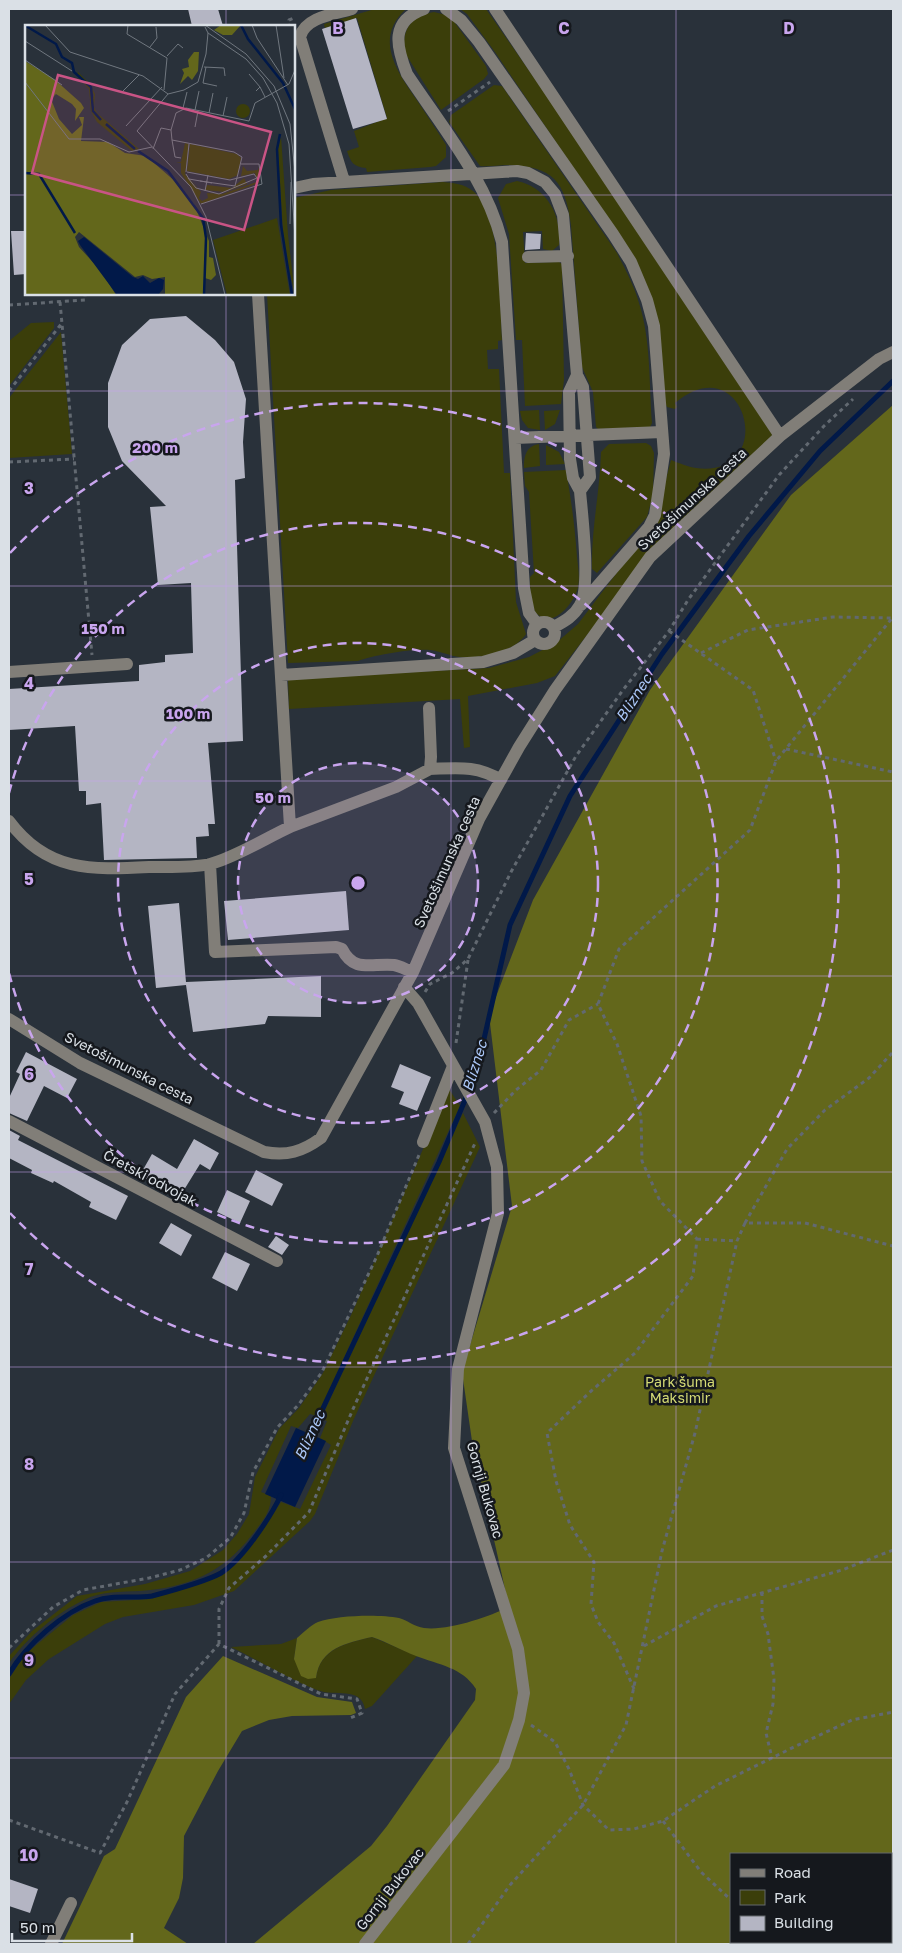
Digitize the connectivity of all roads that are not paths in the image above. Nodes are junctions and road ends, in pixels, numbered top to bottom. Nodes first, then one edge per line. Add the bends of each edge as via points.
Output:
1 (352, 9) edge
2 (424, 9) edge
3 (446, 9) edge
4 (495, 9) edge
5 (473, 173) junction
6 (344, 181) junction
7 (295, 188) edge
8 (568, 256) junction
9 (528, 257) dead end
10 (258, 295) edge
11 (893, 352) edge
12 (577, 376) junction
13 (662, 432) junction
14 (587, 435) junction
15 (570, 436) junction
16 (780, 436) junction
17 (515, 438) junction
18 (580, 491) junction
19 (581, 605) junction
20 (537, 624) junction
21 (554, 627) junction
22 (535, 640) junction
23 (127, 664) dead end
24 (9, 672) edge
25 (281, 675) junction
26 (428, 708) dead end
27 (430, 770) junction
28 (501, 780) junction
29 (9, 821) edge
30 (290, 827) junction
31 (210, 864) junction
32 (413, 972) junction
33 (404, 987) junction
34 (9, 1019) edge
35 (456, 1072) junction
36 (9, 1121) edge
37 (423, 1142) road end
38 (277, 1261) dead end
39 (72, 1903) dead end
40 (51, 1944) edge
41 (365, 1944) edge

1 - 6 street via 311,22 300,36
2 - 5 street via 409,16 402,24 398,44 407,74
3 - 13 street via 461,20 501,74 631,262 654,326
4 - 16 street
5 - 6 street
5 - 8 street via 528,173 544,182 555,194 561,208
5 - 17 street via 493,209 502,242
6 - 7 street
8 - 9 street
8 - 12 street
10 - 25 street
11 - 16 street, Svetošimunska cesta via 879,359
12 - 14 street via 583,386
12 - 15 street via 570,392
13 - 14 street
13 - 19 street via 664,454 652,521
14 - 15 street
14 - 18 street via 590,477
15 - 17 street
15 - 18 street via 573,478
16 - 28 street, Svetošimunska cesta via 650,557 555,690
17 - 20 street via 524,588 529,613
18 - 19 street via 586,592
19 - 21 street via 570,619
20 - 21 street via 548,622
20 - 22 street via 533,630
21 - 22 street via 556,634 549,643
22 - 25 street via 513,653 483,662
23 - 24 street
25 - 30 street
26 - 27 street
27 - 28 street via 470,768 483,770
27 - 30 street
28 - 32 street, Svetošimunska cesta via 479,819
29 - 31 street via 35,848 60,862 79,867 111,870
30 - 31 street
31 - 32 street via 215,952 336,947 342,949 356,965 396,966
32 - 33 street, Svetošimunska cesta
33 - 34 street, Svetošimunska cesta via 321,1138 294,1153 264,1152 80,1063
33 - 35 street, Gornji Bukovac via 418,1003
35 - 37 street
35 - 41 street, Gornji Bukovac via 485,1122 497,1167 498,1213 458,1369 454,1448 518,1649 524,1694 504,1765
36 - 38 street, Čretski odvojak
39 - 40 street

